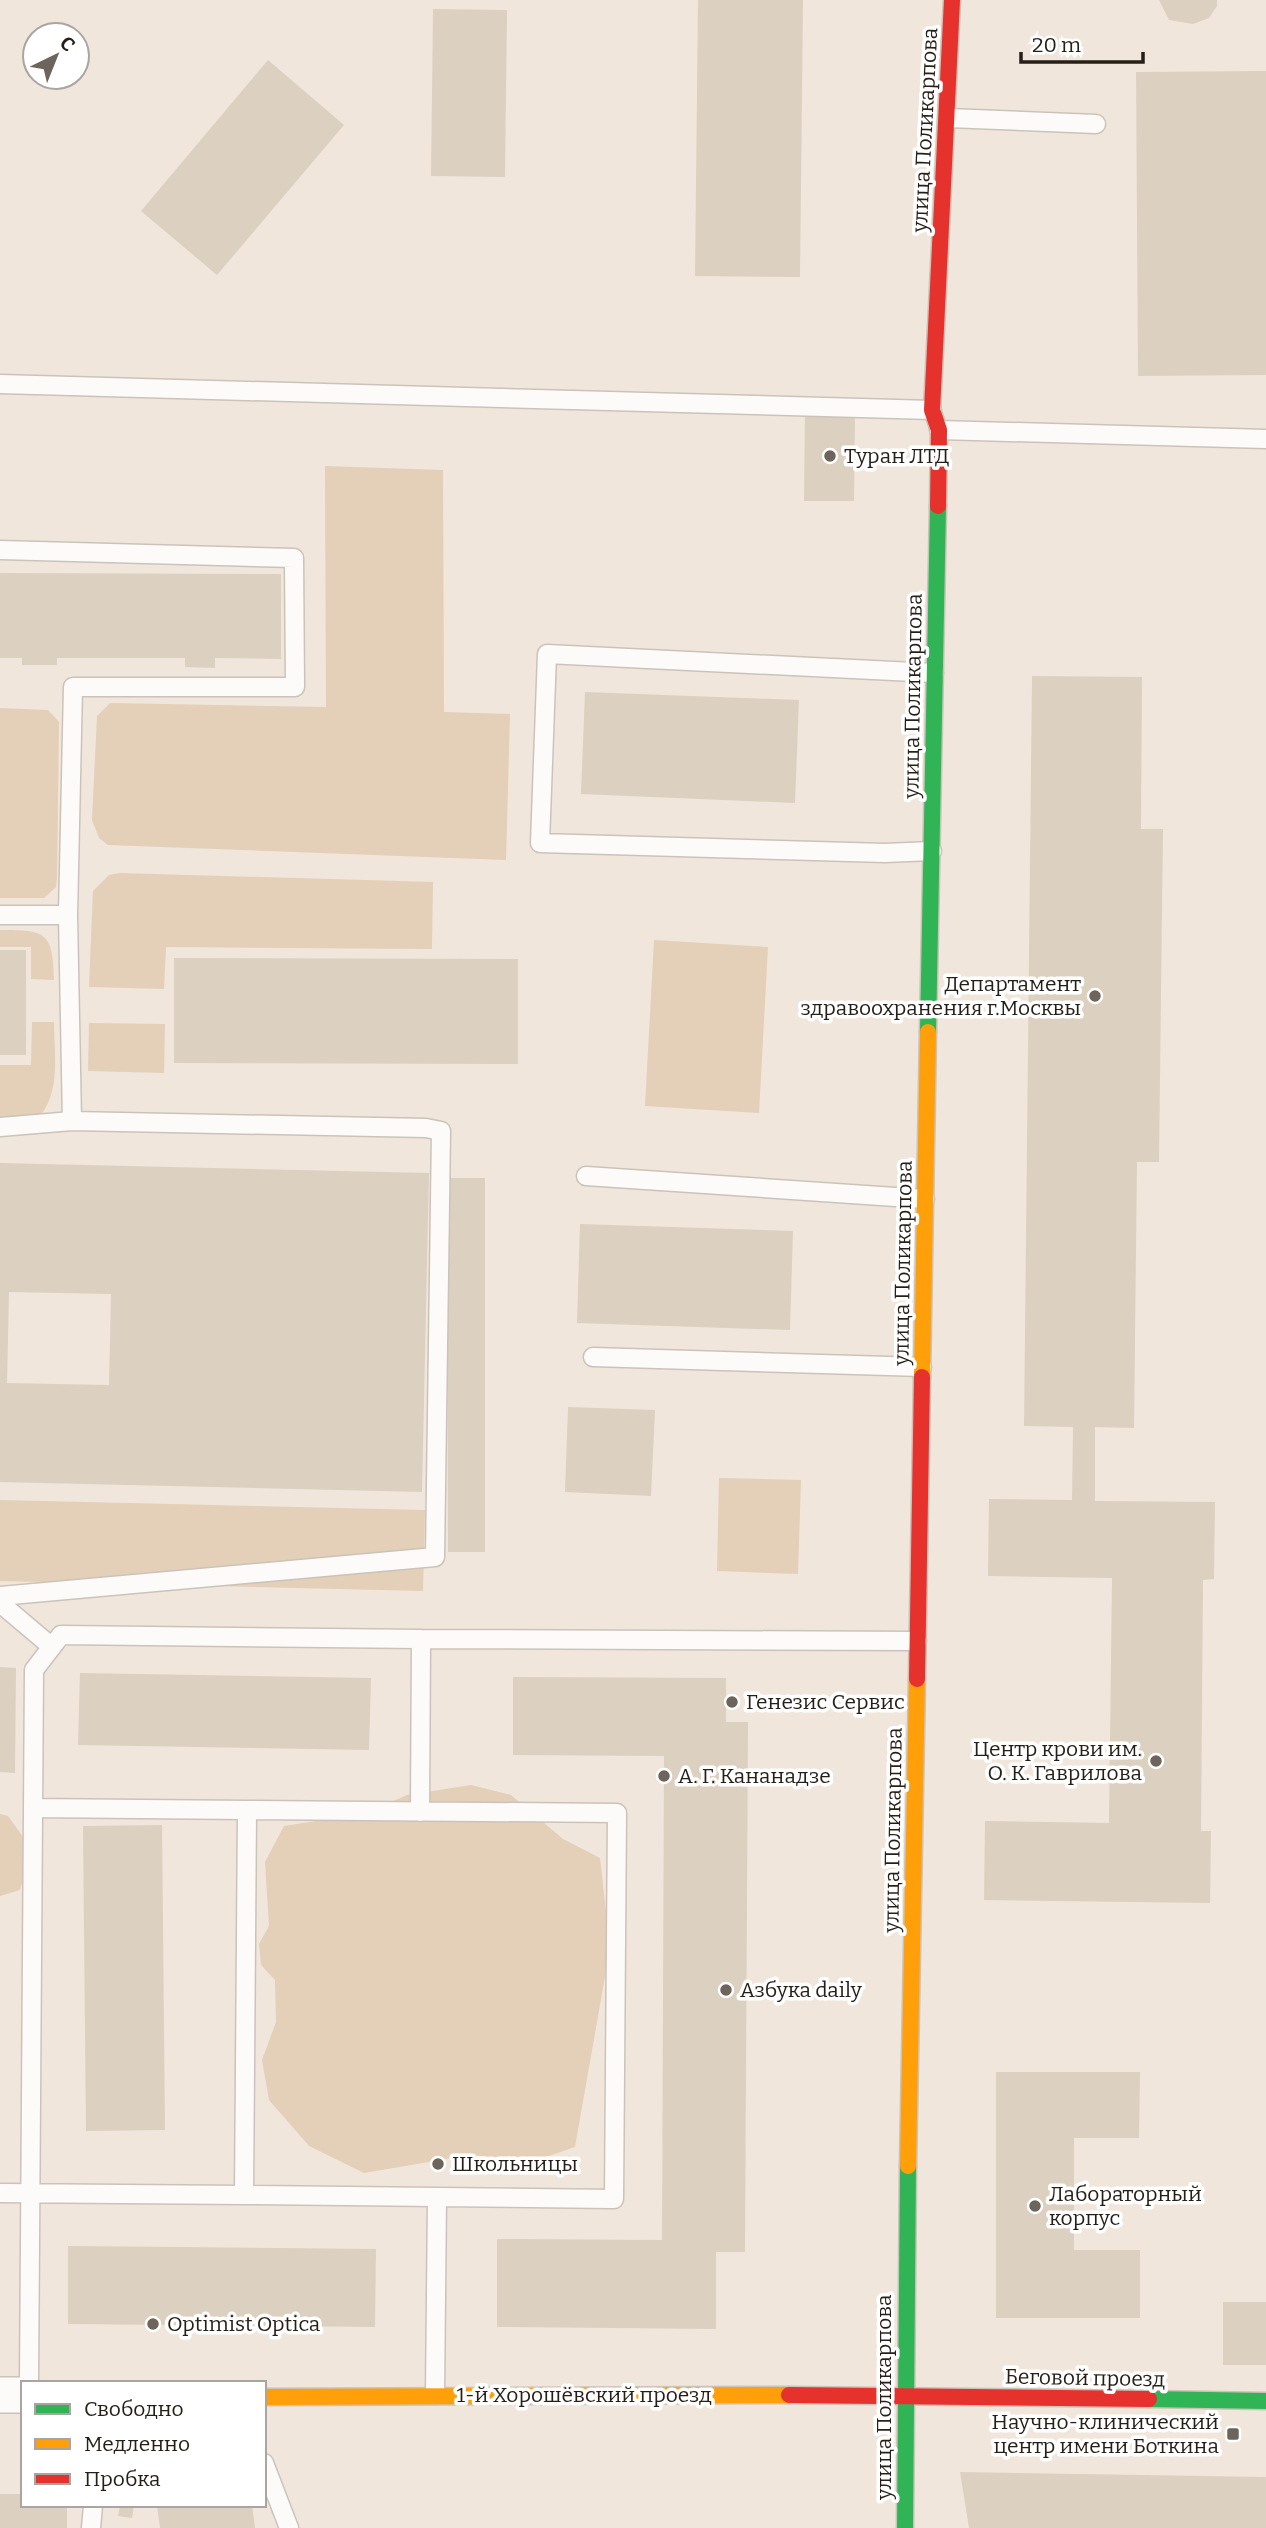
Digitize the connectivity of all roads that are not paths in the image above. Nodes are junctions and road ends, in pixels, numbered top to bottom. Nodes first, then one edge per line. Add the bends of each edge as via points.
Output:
1 (952, 0) edge
2 (948, 118) junction
3 (1096, 124) dead end
4 (0, 384) edge
5 (932, 410) junction
6 (939, 430) junction
7 (1266, 439) edge
8 (0, 550) edge
9 (934, 673) junction
10 (932, 851) junction
11 (0, 915) edge
12 (68, 915) junction
13 (72, 1121) junction
14 (0, 1127) edge
15 (586, 1176) dead end
16 (925, 1199) junction
17 (593, 1357) dead end
18 (922, 1367) junction
19 (0, 1596) edge
20 (0, 1603) edge
21 (421, 1639) junction
22 (917, 1641) junction
23 (52, 1647) junction
24 (33, 1808) junction
25 (247, 1810) junction
26 (420, 1812) junction
27 (0, 2193) edge
28 (31, 2193) junction
29 (244, 2195) junction
30 (437, 2197) junction
31 (29, 2381) edge
32 (0, 2395) edge
33 (21, 2395) edge
34 (435, 2395) junction
35 (904, 2396) junction
36 (266, 2397) edge
37 (1266, 2401) edge
38 (266, 2468) edge
39 (93, 2507) edge
40 (91, 2528) edge
41 (289, 2528) edge
42 (905, 2528) edge

1 - 2 street, улица Поликарпова
2 - 3 lane
2 - 5 street, улица Поликарпова
4 - 5 lane
5 - 6 street, улица Поликарпова
6 - 7 lane
6 - 9 street, улица Поликарпова
8 - 12 lane via 294,558 295,688 74,687
9 - 10 street, улица Поликарпова
9 - 10 lane via 547,653 540,844
10 - 16 street, улица Поликарпова
11 - 12 lane
12 - 13 lane
13 - 14 lane
13 - 19 lane via 441,1131 435,1557
15 - 16 lane
16 - 18 street, улица Поликарпова
17 - 18 lane
18 - 22 street, улица Поликарпова
20 - 23 lane
21 - 22 lane
21 - 23 lane via 61,1635
21 - 26 lane
22 - 35 street, улица Поликарпова
23 - 24 lane via 34,1670
24 - 25 lane
24 - 28 lane
25 - 26 lane
25 - 29 lane
26 - 30 lane via 617,1814 614,2199
27 - 28 lane
28 - 29 lane
28 - 31 lane
29 - 30 lane
30 - 34 lane
32 - 33 street
34 - 35 street, 1-й Хорошёвский проезд
34 - 36 street, 1-й Хорошёвский проезд
35 - 37 street, Беговой проезд
35 - 42 street, улица Поликарпова
38 - 41 lane
39 - 40 lane

